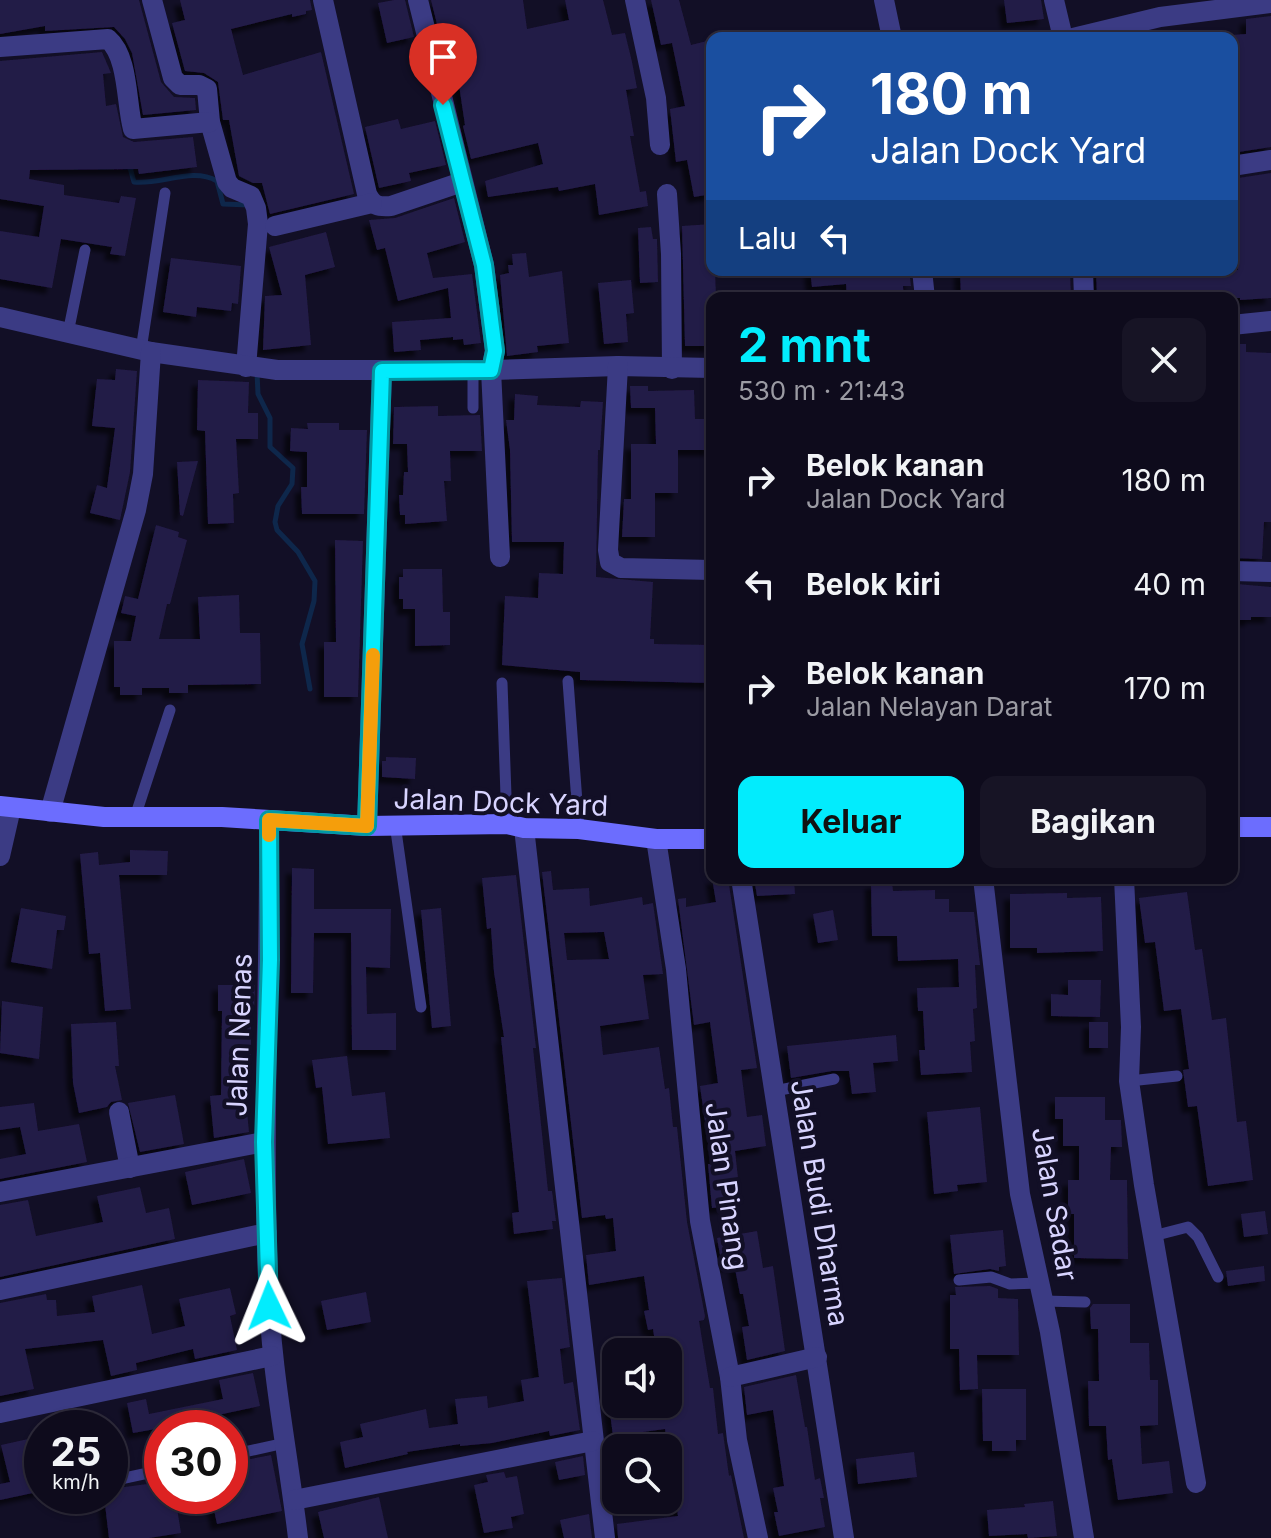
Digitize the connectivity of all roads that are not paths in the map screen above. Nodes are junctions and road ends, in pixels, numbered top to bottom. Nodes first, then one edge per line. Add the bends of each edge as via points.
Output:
1 (152, 0) edge
2 (323, 0) edge
3 (418, 0) edge
4 (635, 0) edge
5 (884, 0) edge
6 (1054, 0) edge
7 (1271, 3) edge
8 (891, 32) edge
9 (1062, 32) edge
10 (1098, 32) edge
11 (0, 47) edge
12 (210, 122) junction
13 (660, 145) dead end
14 (1271, 160) edge
15 (1238, 165) edge
16 (462, 182) junction
17 (165, 193) dead end
18 (667, 194) dead end
19 (372, 203) junction
20 (275, 226) dead end
21 (85, 250) dead end
22 (0, 317) edge
23 (1271, 321) edge
24 (1238, 324) edge
25 (68, 333) junction
26 (146, 351) junction
27 (618, 366) junction
28 (248, 367) junction
29 (706, 368) edge
30 (672, 369) junction
31 (482, 370) junction
32 (382, 371) junction
33 (473, 408) dead end
34 (500, 557) dead end
35 (706, 570) edge
36 (1238, 571) edge
37 (1271, 572) edge
38 (568, 681) dead end
39 (502, 683) dead end
40 (170, 710) dead end
41 (6, 807) edge
42 (50, 812) junction
43 (135, 817) junction
44 (269, 820) junction
45 (395, 824) junction
46 (367, 826) junction
47 (516, 826) junction
48 (1238, 827) edge
49 (1271, 827) edge
50 (579, 829) junction
51 (656, 839) junction
52 (706, 839) edge
53 (0, 856) edge
54 (742, 884) edge
55 (984, 884) edge
56 (1124, 884) edge
57 (421, 1007) dead end
58 (1177, 1076) dead end
59 (834, 1079) dead end
60 (1129, 1081) junction
61 (775, 1091) junction
62 (119, 1112) dead end
63 (264, 1142) junction
64 (130, 1168) junction
65 (0, 1192) edge
66 (267, 1233) junction
67 (1153, 1236) junction
68 (1218, 1277) dead end
69 (959, 1280) dead end
70 (0, 1290) edge
71 (1041, 1292) junction
72 (1085, 1302) dead end
73 (272, 1356) junction
74 (817, 1357) junction
75 (730, 1377) junction
76 (0, 1413) edge
77 (593, 1441) junction
78 (285, 1443) junction
79 (248, 1451) edge
80 (1196, 1483) dead end
81 (294, 1500) junction
82 (298, 1538) edge
83 (605, 1538) edge
84 (758, 1538) edge
85 (844, 1538) edge
86 (1084, 1538) edge

1 - 12 street via 176,82 207,89
2 - 19 street
3 - 16 street
4 - 13 street via 656,98
5 - 8 street
6 - 9 street
7 - 10 street via 1160,17
11 - 12 street via 108,39 116,47 128,89 132,127
12 - 28 street via 229,186 255,204
14 - 15 street
16 - 19 street via 391,206
16 - 31 street via 490,296 495,351
17 - 26 lane
18 - 30 street
19 - 20 street
21 - 25 lane
22 - 25 street
23 - 24 street
25 - 26 street
26 - 28 street
26 - 42 street via 143,474 136,510
27 - 30 street
27 - 31 street
27 - 35 street via 610,562 621,568
28 - 32 street
29 - 30 street
31 - 32 street
31 - 33 lane
31 - 34 street
32 - 46 street
36 - 37 street
38 - 50 lane
39 - 47 lane
40 - 43 lane
41 - 42 street, Jalan Dock Yard
41 - 53 street
42 - 43 street, Jalan Dock Yard
43 - 44 street, Jalan Dock Yard
44 - 46 street, Jalan Dock Yard
44 - 63 street, Jalan Nenas
45 - 46 street, Jalan Dock Yard
45 - 47 street, Jalan Dock Yard
45 - 57 lane
47 - 50 street, Jalan Dock Yard
47 - 77 street
48 - 49 street
50 - 51 street, Jalan Dock Yard
51 - 52 street, Jalan Dock Yard
51 - 75 street, Jalan Pinang via 676,969 700,1221
54 - 61 street, Jalan Budi Dharma
55 - 71 street, Jalan Sadar via 1020,1194
56 - 60 street
58 - 60 lane
59 - 61 lane
60 - 67 street
61 - 74 street, Jalan Budi Dharma
62 - 64 street
63 - 64 street
63 - 66 street, Jalan Nenas
64 - 65 street
66 - 70 street
66 - 73 street, Jalan Nenas
67 - 68 lane via 1193,1230
67 - 80 street
69 - 71 lane via 991,1277
71 - 72 lane
71 - 86 street, Jalan Sadar
73 - 76 street
73 - 78 street, Jalan Nenas
74 - 75 street
74 - 85 street, Jalan Budi Dharma
75 - 84 street, Jalan Pinang
77 - 81 street
77 - 83 street
78 - 79 lane
78 - 81 street, Jalan Nenas
81 - 82 street, Jalan Nenas

